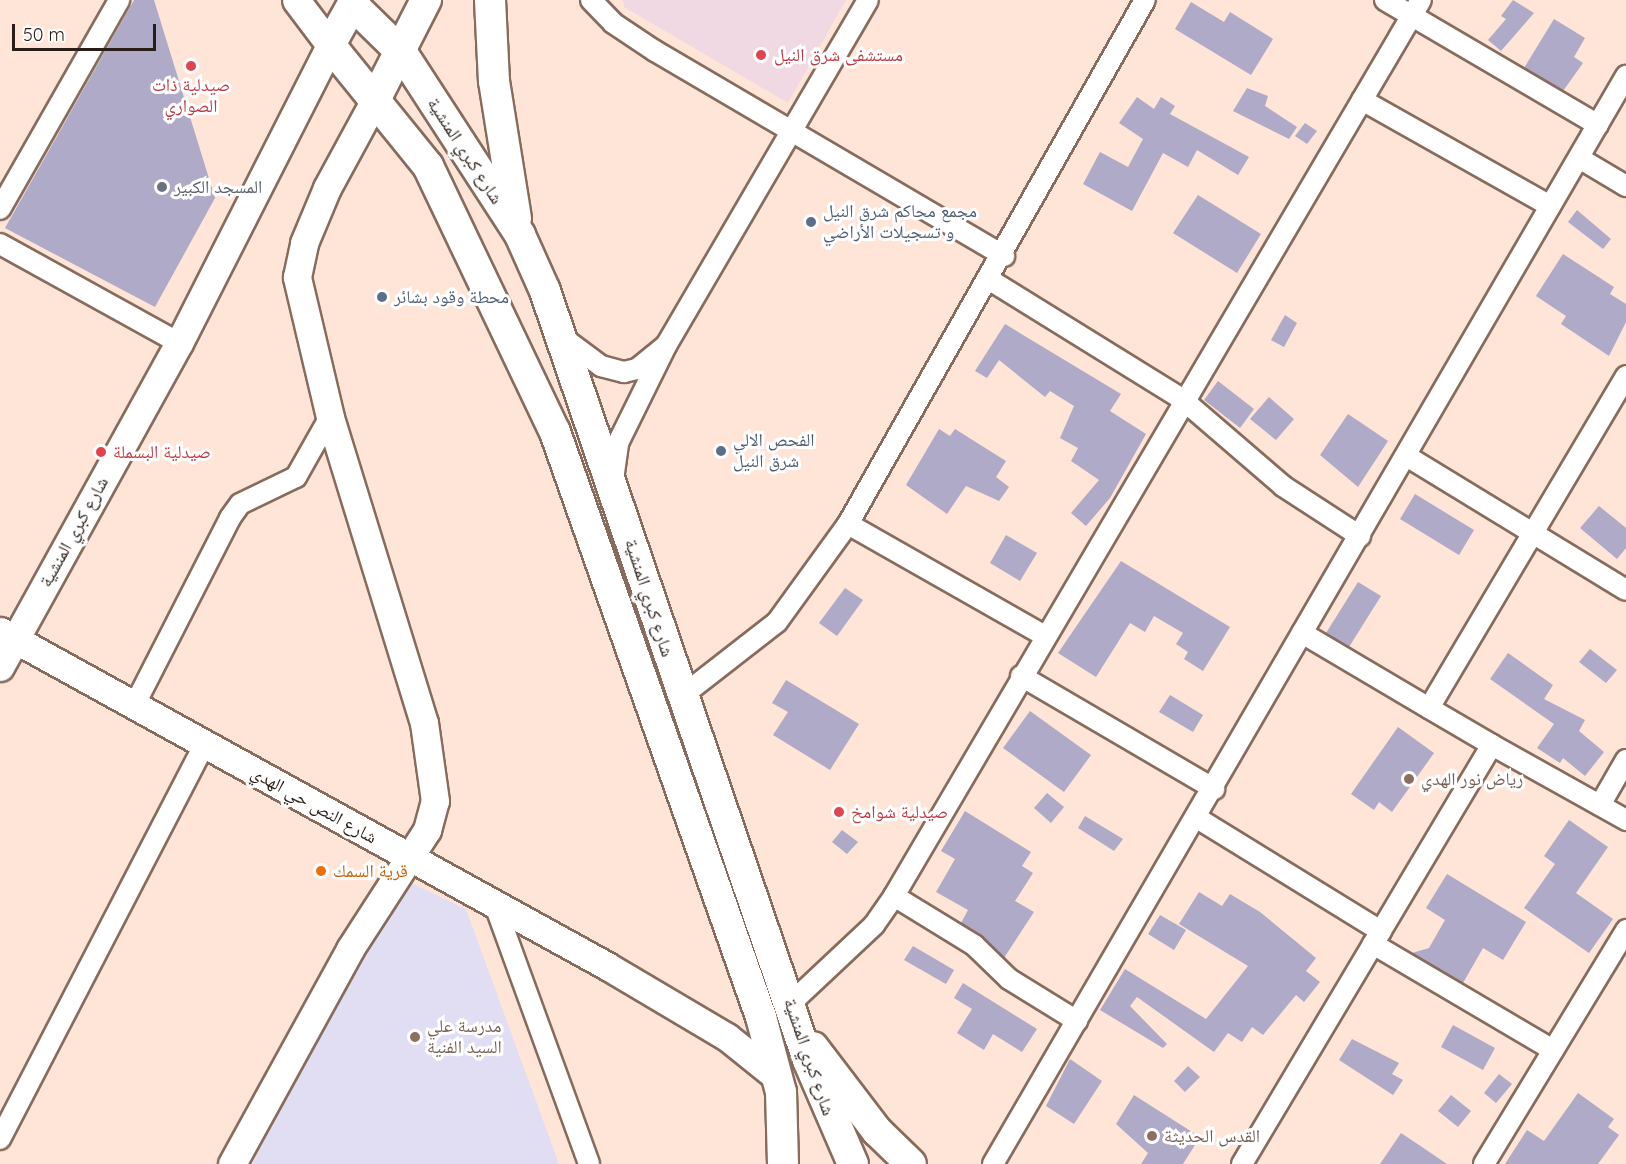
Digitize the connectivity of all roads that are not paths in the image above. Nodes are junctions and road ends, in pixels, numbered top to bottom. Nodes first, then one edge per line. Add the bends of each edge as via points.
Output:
1 (119, 0) edge
2 (296, 0) edge
3 (426, 0) edge
4 (490, 0) edge
5 (591, 0) edge
6 (868, 0) edge
7 (1145, 0) edge
8 (1384, 0) edge
9 (352, 2) edge
10 (1416, 8) edge
11 (330, 45) junction
12 (402, 53) junction
13 (1626, 76) edge
14 (377, 96) junction
15 (1362, 100) junction
16 (1598, 125) junction
17 (791, 133) junction
18 (1579, 159) junction
19 (1626, 186) edge
20 (1550, 206) junction
21 (0, 209) edge
22 (520, 235) junction
23 (0, 244) edge
24 (1004, 256) junction
25 (990, 280) junction
26 (562, 337) junction
27 (179, 343) junction
28 (667, 344) junction
29 (1626, 376) edge
30 (1621, 397) edge
31 (1182, 399) junction
32 (330, 417) junction
33 (1408, 457) junction
34 (612, 486) junction
35 (848, 524) junction
36 (1533, 534) junction
37 (1360, 536) junction
38 (1626, 591) edge
39 (1302, 633) junction
40 (7, 634) edge
41 (1043, 635) junction
42 (0, 667) edge
43 (1021, 676) junction
44 (682, 696) junction
45 (134, 706) junction
46 (1429, 708) junction
47 (204, 745) junction
48 (1492, 745) junction
49 (1626, 760) edge
50 (1214, 789) junction
51 (1600, 805) junction
52 (1197, 818) junction
53 (1626, 820) edge
54 (408, 857) junction
55 (894, 896) junction
56 (496, 908) junction
57 (1626, 930) edge
58 (1377, 938) junction
59 (791, 1003) junction
60 (1077, 1021) junction
61 (801, 1032) junction
62 (1553, 1050) junction
63 (778, 1078) junction
64 (0, 1139) edge
65 (232, 1164) edge
66 (589, 1164) edge
67 (783, 1164) edge
68 (853, 1164) edge
69 (911, 1164) edge
70 (993, 1164) edge
71 (1242, 1164) edge
72 (1484, 1164) edge

1 - 21 street
2 - 11 street
3 - 12 main road
4 - 22 main road via 503,157
5 - 17 street via 613,24
6 - 17 street
7 - 24 street
8 - 10 street
9 - 11 main road, شارع كبري المنشية
9 - 12 main road, شارع كبري المنشية
10 - 15 street
10 - 16 street
11 - 14 main road, شارع كبري المنشية
11 - 27 street, شارع كبري المنشية
12 - 14 main road
12 - 22 main road, شارع كبري المنشية
13 - 16 street
14 - 32 street via 327,188 304,243 297,277
14 - 63 main road, شارع كبري المنشية via 442,190 555,432 761,1017
15 - 20 street
15 - 31 street
16 - 18 street
17 - 24 street
17 - 28 street
18 - 19 street
18 - 20 street
20 - 33 street
22 - 26 main road, شارع كبري المنشية
23 - 27 street
24 - 25 street
25 - 31 street
25 - 35 street
26 - 28 street via 602,366 624,372 650,360
26 - 34 main road, شارع كبري المنشية
27 - 40 street, شارع كبري المنشية
28 - 34 street via 618,443
29 - 30 street
30 - 36 street
31 - 37 street via 1283,486
31 - 41 street
32 - 45 street via 310,460 296,477 240,504 230,518
32 - 54 street via 434,771 427,830
33 - 36 street
33 - 37 street
34 - 44 main road, شارع كبري المنشية
35 - 41 street
35 - 44 street via 777,622
36 - 38 street
36 - 46 street
37 - 39 street
39 - 46 street
39 - 50 street
40 - 42 street, شارع كبري المنشية
40 - 45 street, شارع النص حي الهدي
41 - 43 street
43 - 50 street
43 - 55 street
44 - 59 main road, شارع كبري المنشية
45 - 47 street, شارع النص حي الهدي
46 - 48 street
47 - 54 street, شارع النص حي الهدي
47 - 64 street
48 - 51 street
48 - 58 street
49 - 51 street
50 - 52 street
51 - 53 street
52 - 58 street
52 - 60 street
54 - 56 street, شارع النص حي الهدي
54 - 65 street via 350,949
55 - 59 street via 874,925
55 - 60 street via 969,942 1009,979
56 - 63 street, شارع النص حي الهدي via 700,1020
56 - 66 street
57 - 62 street
58 - 62 street
58 - 71 street
59 - 61 main road, شارع كبري المنشية
60 - 70 street
61 - 68 main road, شارع كبري المنشية via 826,1107
61 - 69 main road via 877,1131
62 - 72 street
63 - 67 main road, شارع كبري المنشية

